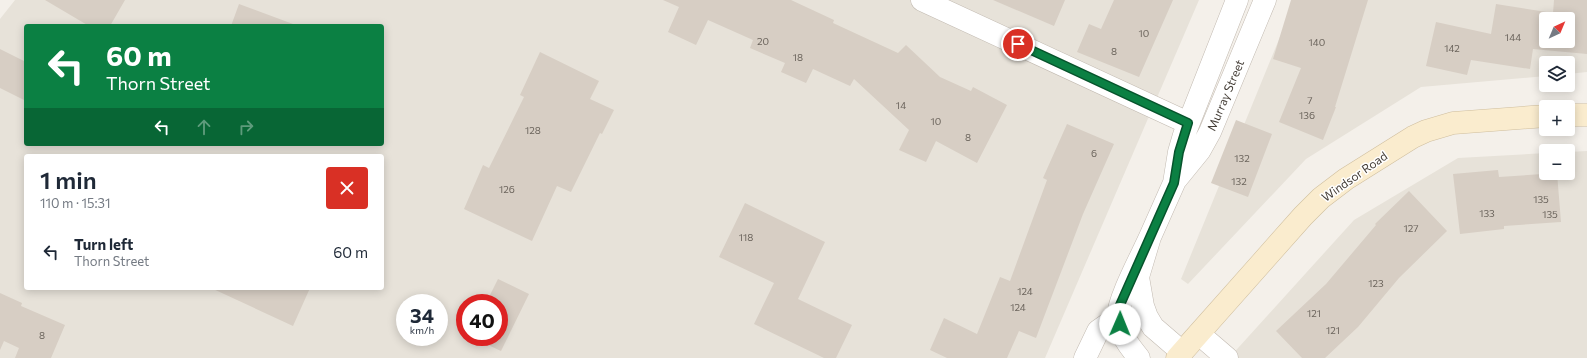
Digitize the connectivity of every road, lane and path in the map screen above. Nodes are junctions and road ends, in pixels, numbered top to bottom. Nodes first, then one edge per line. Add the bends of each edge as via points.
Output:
1 (922, 0) edge
2 (1237, 0) edge
3 (1264, 0) edge
4 (1575, 115) edge
5 (1587, 115) edge
6 (1539, 117) edge
7 (1188, 123) junction
8 (1210, 132) junction
9 (1174, 183) junction
10 (1150, 237) junction
11 (1118, 318) junction
12 (1199, 334) junction
13 (1179, 355) edge
14 (1085, 358) edge
15 (1139, 358) edge
16 (1227, 358) edge

1 - 7 street
2 - 7 street, Murray Street
3 - 8 street, Murray Street
4 - 5 main road
6 - 12 main road, Windsor Road via 1453,123 1426,131 1412,137 1346,179 1321,198 1298,222
7 - 8 street
7 - 9 street, Murray Street via 1179,152
8 - 9 street, Murray Street via 1200,150
9 - 10 street, Murray Street
10 - 11 street, Murray Street via 1122,298
10 - 13 street, Murray Street via 1138,277 1141,298 1151,324
11 - 14 street via 1098,331
11 - 15 street, Murray Street via 1125,339
12 - 13 main road, Windsor Road
12 - 16 street

